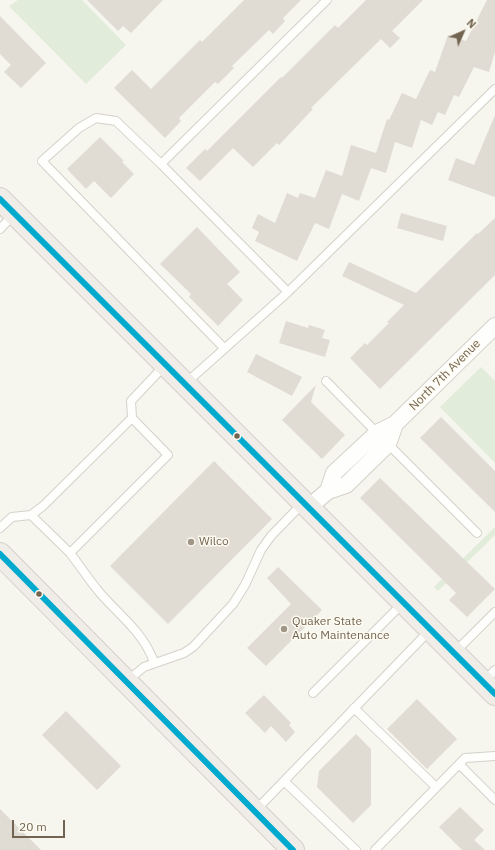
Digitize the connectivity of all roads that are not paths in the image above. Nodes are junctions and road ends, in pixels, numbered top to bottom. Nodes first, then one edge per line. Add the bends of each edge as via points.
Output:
1 (327, 0) edge
2 (495, 89) edge
3 (160, 164) junction
4 (5, 214) edge
5 (288, 292) junction
6 (495, 326) edge
7 (224, 348) junction
8 (166, 365) junction
9 (326, 381) dead end
10 (185, 384) junction
11 (132, 418) junction
12 (382, 438) junction
13 (306, 505) junction
14 (31, 515) junction
15 (0, 528) edge
16 (477, 533) dead end
17 (70, 553) junction
18 (0, 554) edge
19 (403, 602) junction
20 (495, 612) edge
21 (431, 630) junction
22 (454, 653) junction
23 (154, 662) junction
24 (126, 682) junction
25 (491, 682) edge
26 (313, 693) dead end
27 (354, 708) junction
28 (495, 756) edge
29 (459, 764) junction
30 (284, 780) junction
31 (436, 787) junction
32 (495, 800) edge
33 (255, 811) junction
34 (293, 850) edge
35 (356, 850) edge
36 (375, 850) edge

1 - 3 lane
2 - 5 lane
3 - 5 lane
3 - 7 lane via 116,121 96,118 78,128 42,161
4 - 8 highway
5 - 7 lane
6 - 12 street, North 7th Avenue
7 - 10 lane
8 - 10 highway
8 - 11 lane via 131,401
9 - 12 lane
10 - 13 highway
11 - 14 lane
11 - 17 lane via 168,455
12 - 13 street, North 7th Avenue via 334,473 328,491
12 - 16 lane
13 - 19 highway
13 - 23 lane via 271,536 261,550 234,604 193,647 184,653
14 - 15 lane via 12,516
14 - 17 lane
17 - 23 lane via 100,593 141,637
18 - 24 highway
19 - 21 highway
19 - 26 lane
20 - 22 lane
21 - 22 highway
21 - 27 lane
22 - 25 highway
23 - 24 lane
24 - 33 highway
27 - 30 lane
27 - 31 lane
28 - 29 lane via 465,758
29 - 31 lane
29 - 32 lane
30 - 33 lane
30 - 35 lane
31 - 36 lane
33 - 34 highway

